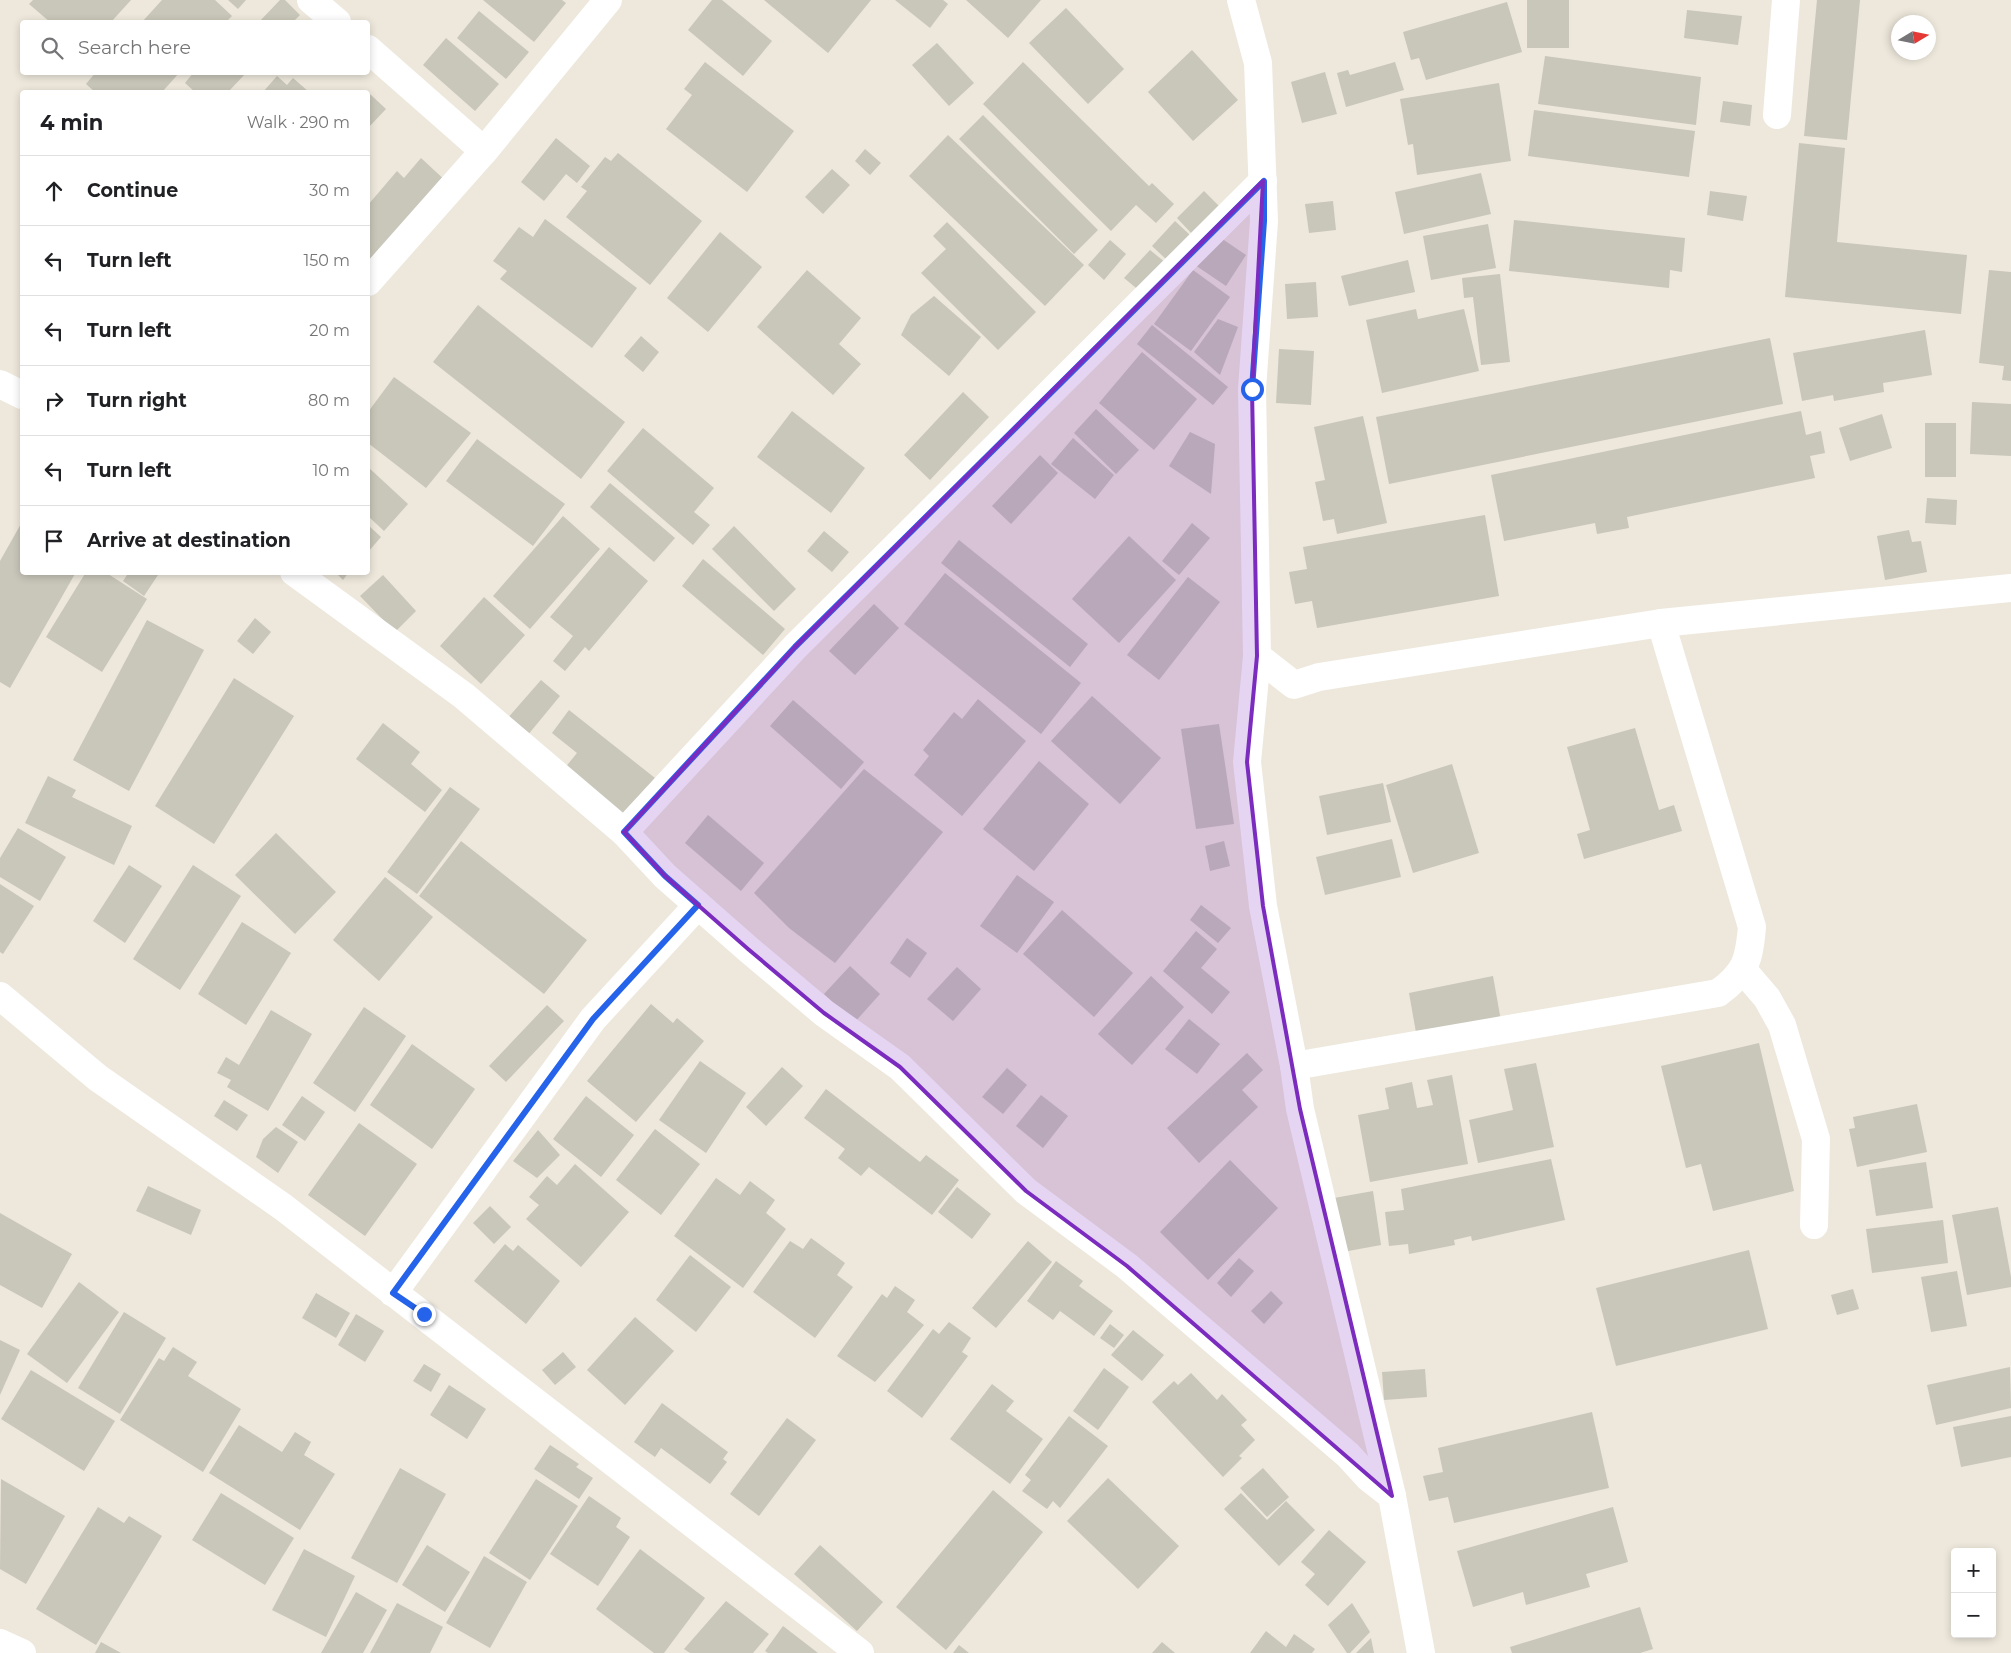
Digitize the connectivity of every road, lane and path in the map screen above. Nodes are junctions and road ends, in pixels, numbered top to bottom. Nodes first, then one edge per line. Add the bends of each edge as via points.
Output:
1 (311, 0) edge
2 (608, 0) edge
3 (1241, 0) edge
4 (1786, 0) edge
5 (335, 20) edge
6 (370, 50) edge
7 (1777, 115) dead end
8 (484, 151) junction
9 (1264, 181) junction
10 (370, 280) edge
11 (0, 384) edge
12 (20, 394) edge
13 (298, 575) edge
14 (2011, 588) edge
15 (1661, 623) junction
16 (1258, 656) junction
17 (624, 832) junction
18 (698, 905) junction
19 (1743, 970) junction
20 (0, 996) edge
21 (1294, 1066) junction
22 (1814, 1225) dead end
23 (393, 1293) junction
24 (1392, 1496) junction
25 (0, 1643) edge
26 (22, 1653) edge
27 (860, 1653) edge
28 (1421, 1653) edge

1 - 5 street
2 - 8 street
3 - 9 street via 1258,63
4 - 7 street
6 - 8 street
8 - 10 street
9 - 16 street via 1252,389
9 - 17 street via 795,647
11 - 12 street
13 - 17 street via 464,696
14 - 15 street
15 - 16 street via 1320,677 1294,685
15 - 19 street via 1752,927
16 - 21 street via 1247,762 1263,906
17 - 18 street via 665,876
18 - 23 street via 593,1019
18 - 24 street via 824,1013 900,1067 1026,1191 1127,1266 1341,1448 1369,1478
19 - 21 street via 1718,993
19 - 22 street via 1766,998 1782,1025 1816,1139
20 - 23 street via 98,1078 283,1207
21 - 24 street via 1300,1109
23 - 27 street
24 - 28 street
25 - 26 street

